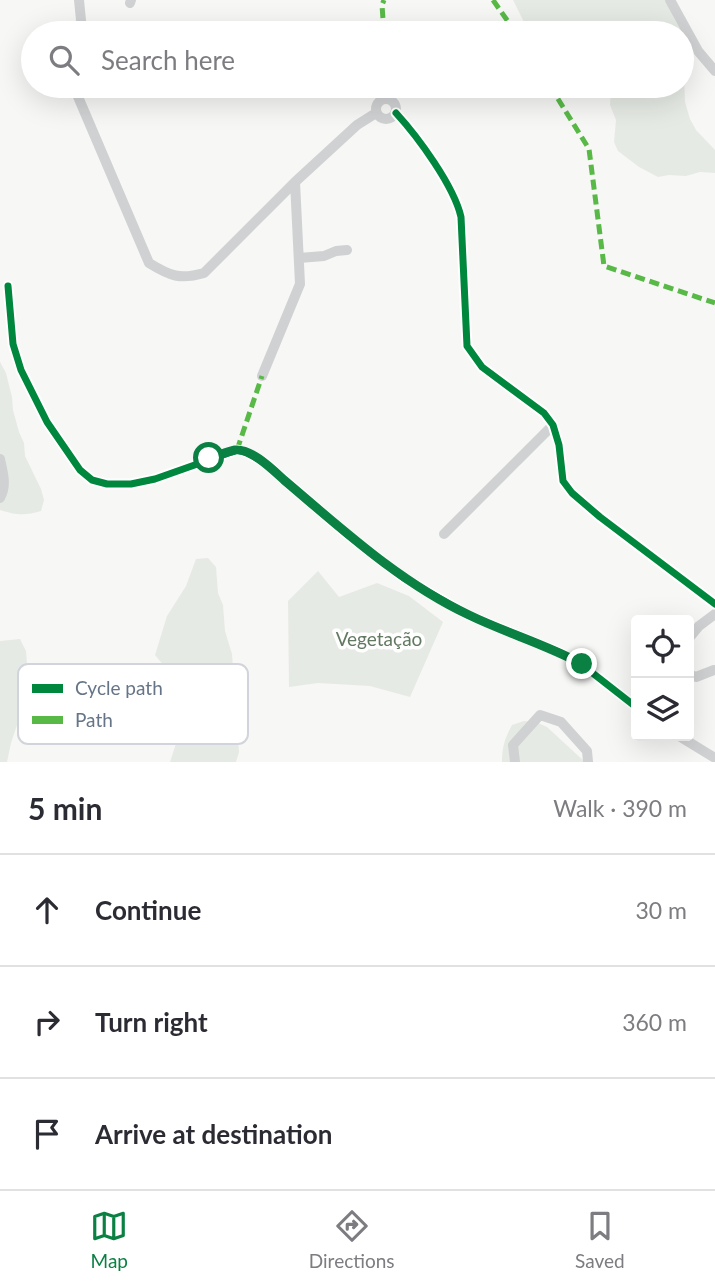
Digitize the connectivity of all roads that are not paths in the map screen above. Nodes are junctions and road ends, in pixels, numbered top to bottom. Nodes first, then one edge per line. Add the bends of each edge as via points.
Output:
1 (79, 0) edge
2 (670, 0) edge
3 (81, 21) edge
4 (682, 21) edge
5 (694, 44) edge
6 (715, 71) edge
7 (79, 98) edge
8 (385, 99) joint
9 (376, 113) junction
10 (396, 113) junction
11 (295, 182) junction
12 (347, 250) dead end
13 (299, 258) junction
14 (8, 286) dead end
15 (262, 376) dead end
16 (553, 425) junction
17 (0, 459) edge
18 (0, 498) edge
19 (444, 534) dead end
20 (715, 604) edge
21 (715, 614) edge
22 (694, 632) edge
23 (715, 670) edge
24 (694, 676) edge
25 (631, 703) edge
26 (686, 741) edge
27 (715, 758) edge
28 (515, 762) edge
29 (588, 762) edge

1 - 3 street
2 - 4 street
5 - 6 street
7 - 11 street via 149,263 168,275 204,273
8 - 9 street via 377,104
8 - 10 street via 394,103
9 - 10 street via 385,119
9 - 11 street
10 - 16 street via 458,203 467,346 482,368 544,413
11 - 13 street
12 - 13 street
13 - 15 street via 300,284
14 - 25 street via 13,344 21,370 47,422 92,480 131,484 237,450 245,452 264,462 404,578 468,615 582,664
16 - 19 street
16 - 20 street via 563,481 572,493
17 - 18 street via 5,480
21 - 22 street
23 - 24 street
26 - 27 street
28 - 29 street via 513,745 540,715 561,722 587,751

